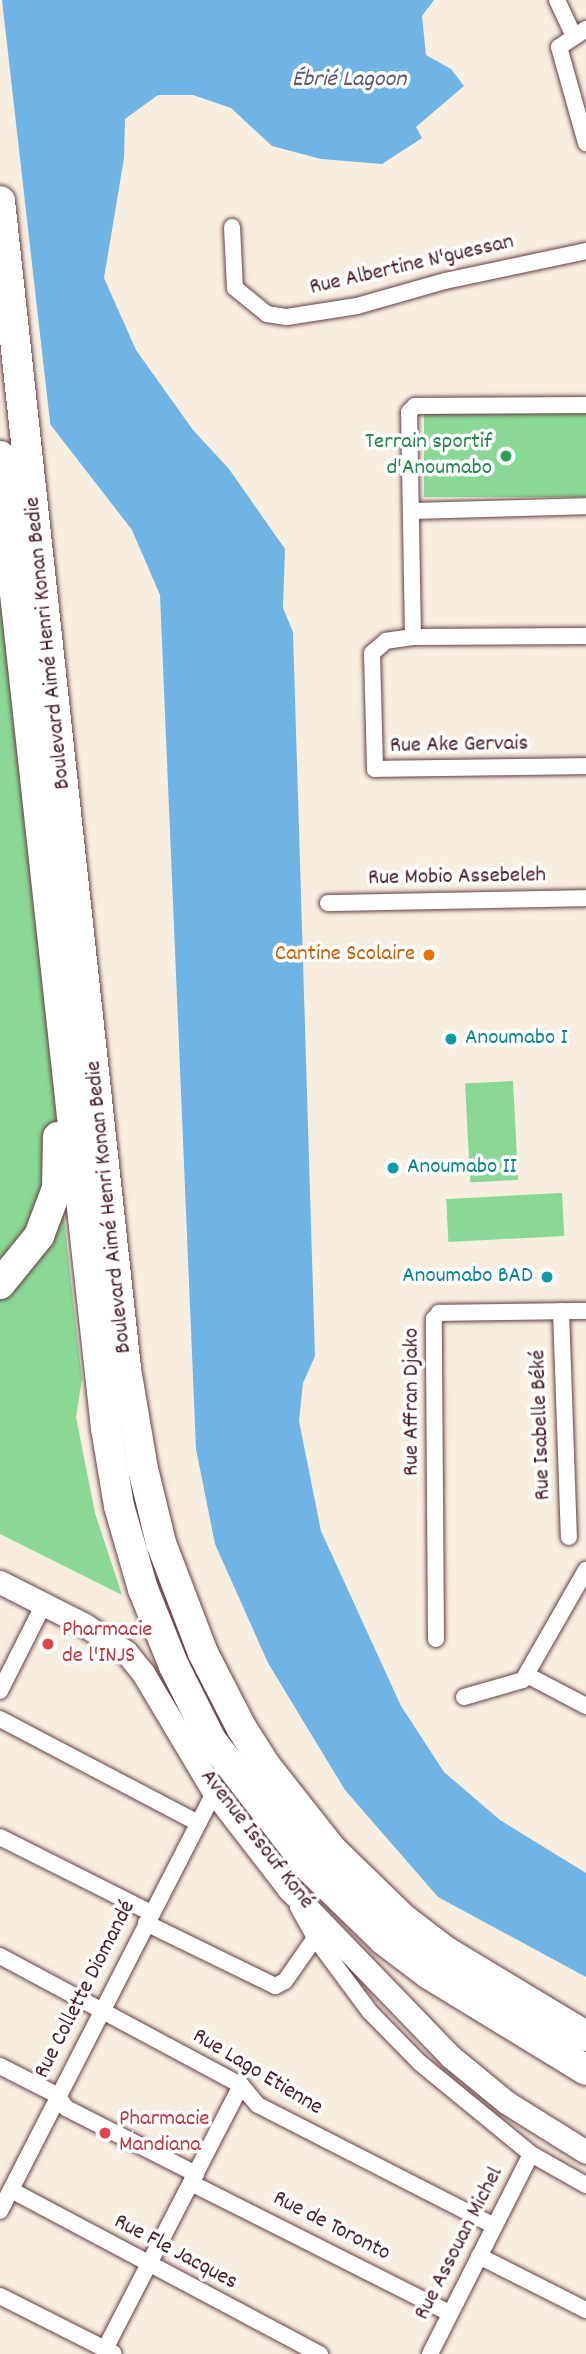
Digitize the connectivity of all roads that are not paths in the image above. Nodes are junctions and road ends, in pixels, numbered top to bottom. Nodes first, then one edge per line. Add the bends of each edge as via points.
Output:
1 (557, 0) edge
2 (580, 32) edge
3 (586, 143) edge
4 (0, 201) edge
5 (232, 227) dead end
6 (586, 251) edge
7 (586, 405) edge
8 (0, 456) edge
9 (586, 506) edge
10 (20, 507) junction
11 (411, 512) junction
12 (586, 636) edge
13 (413, 637) junction
14 (586, 766) edge
15 (586, 898) edge
16 (328, 903) dead end
17 (58, 971) junction
18 (0, 1284) edge
19 (561, 1311) junction
20 (586, 1311) edge
21 (569, 1537) dead end
22 (586, 1570) edge
23 (0, 1581) edge
24 (44, 1604) junction
25 (436, 1639) dead end
26 (527, 1675) junction
27 (0, 1691) edge
28 (464, 1697) dead end
29 (586, 1706) edge
30 (0, 1718) edge
31 (214, 1792) junction
32 (198, 1823) junction
33 (0, 1837) edge
34 (289, 1889) junction
35 (149, 1918) junction
36 (315, 1938) junction
37 (0, 1956) edge
38 (102, 2010) junction
39 (586, 2036) edge
40 (0, 2066) edge
41 (586, 2070) edge
42 (241, 2085) junction
43 (57, 2095) junction
44 (586, 2152) edge
45 (531, 2154) junction
46 (0, 2174) edge
47 (193, 2178) junction
48 (586, 2185) edge
49 (13, 2186) junction
50 (0, 2211) edge
51 (494, 2226) junction
52 (479, 2256) junction
53 (150, 2264) junction
54 (0, 2296) edge
55 (586, 2310) edge
56 (450, 2313) junction
57 (110, 2352) edge
58 (437, 2352) edge
59 (320, 2354) edge

1 - 2 street
2 - 3 street via 559,47 559,57
4 - 10 highway, Boulevard Aimé Henri Konan Bedie
5 - 6 street, Rue Albertine N'guessan via 234,288 267,314 287,317 357,306 445,281
7 - 11 street via 415,406 408,420
8 - 10 highway, Boulevard Aimé Henri Konan Bedie
9 - 11 street
10 - 17 highway, Boulevard Aimé Henri Konan Bedie
10 - 39 highway, Boulevard Aimé Henri Konan Bedie via 126,1369 149,1500 173,1579 203,1653 241,1727 332,1850 403,1919 445,1951
11 - 13 street
12 - 13 street, Rue Ake Gervais
13 - 14 street, Rue Ake Gervais via 386,641 372,653 375,769
15 - 16 street, Rue Mobio Assebeleh
17 - 18 highway via 57,1188 39,1236
17 - 41 highway, Boulevard Aimé Henri Konan Bedie via 112,1472 143,1589 174,1667 212,1740 295,1850 347,1906 429,1974
19 - 20 street, Rue Affran Djako
19 - 21 street, Rue Isabelle Béké
19 - 25 street, Rue Affran Djako via 439,1313 434,1319
22 - 26 street
23 - 24 street, Avenue Issouf Koné
24 - 27 street
24 - 31 street, Avenue Issouf Koné via 126,1653 143,1672
26 - 28 street via 517,1685
26 - 29 street
30 - 32 street
31 - 32 street, Rue Collette Diomandé
31 - 34 street, Avenue Issouf Koné
32 - 35 street, Rue Collette Diomandé
33 - 35 street
34 - 36 street
34 - 44 street, Avenue Issouf Koné via 450,2056 506,2102
35 - 36 street via 275,1986 285,1981
35 - 38 street, Rue Collette Diomandé
36 - 45 street via 370,2012 420,2063
37 - 38 street, Rue Lago Etienne
38 - 42 street, Rue Lago Etienne
38 - 43 street, Rue Collette Diomandé
40 - 43 street, Rue de Toronto
42 - 47 street
42 - 51 street, Rue Lago Etienne via 258,2105
43 - 47 street, Rue de Toronto via 66,2108
43 - 49 street, Rue Collette Diomandé
45 - 48 street
45 - 51 street, Rue Assouan Michel
46 - 49 street, Rue Fle Jacques
47 - 53 street
47 - 56 street, Rue de Toronto
49 - 50 street, Rue Collette Diomandé
49 - 53 street, Rue Fle Jacques
51 - 52 street, Rue Assouan Michel
52 - 55 street
52 - 56 street, Rue Assouan Michel
53 - 57 street
53 - 59 street, Rue Fle Jacques
54 - 57 street
56 - 58 street, Rue Assouan Michel

